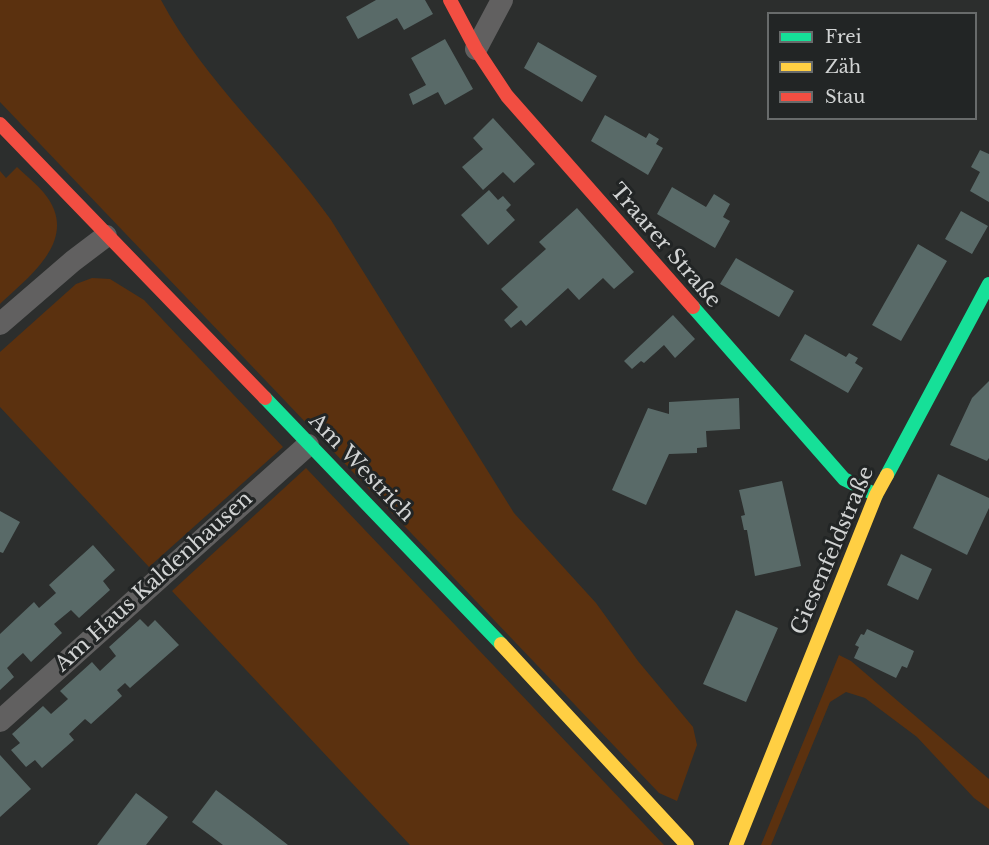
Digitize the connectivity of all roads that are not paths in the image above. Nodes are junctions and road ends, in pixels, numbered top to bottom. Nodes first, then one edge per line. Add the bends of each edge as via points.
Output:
1 (450, 0) edge
2 (502, 0) edge
3 (476, 49) junction
4 (0, 124) edge
5 (106, 236) junction
6 (989, 284) edge
7 (982, 312) edge
8 (0, 324) edge
9 (308, 445) junction
10 (876, 495) junction
11 (0, 721) edge
12 (687, 845) edge
13 (736, 845) edge

1 - 3 street, Traarer Straße
2 - 3 street
3 - 10 street, Traarer Straße via 507,96 844,478
4 - 5 street, Am Westrich
5 - 8 street
5 - 9 street, Am Westrich
6 - 7 street, Giesenfeldstraße
7 - 10 street, Giesenfeldstraße
9 - 11 street, Am Haus Kaldenhausen
9 - 12 street, Am Westrich via 455,594
10 - 13 street, Giesenfeldstraße

